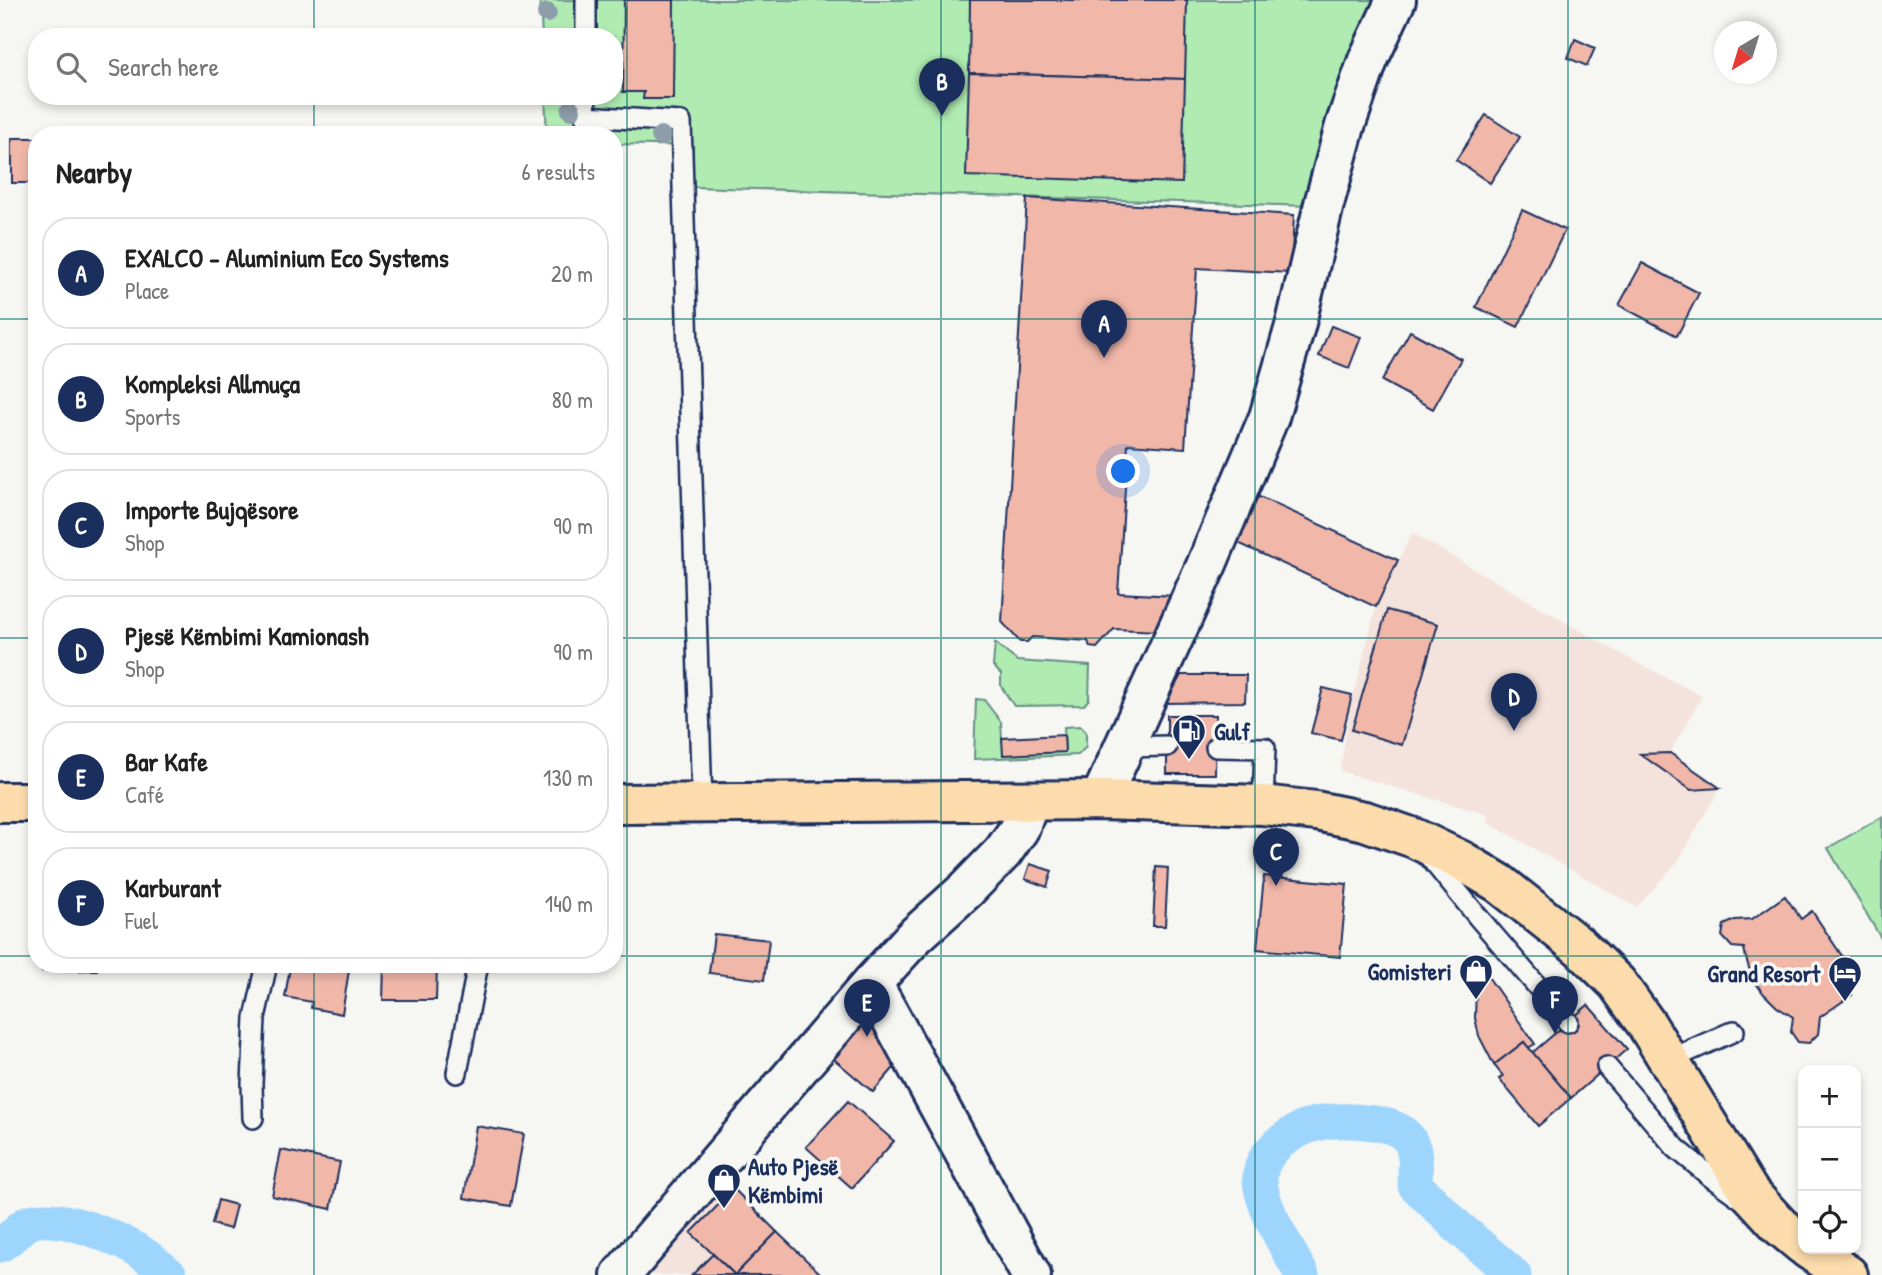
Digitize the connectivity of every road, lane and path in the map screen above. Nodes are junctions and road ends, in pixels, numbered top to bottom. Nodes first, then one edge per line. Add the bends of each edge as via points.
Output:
1 (586, 0) edge
2 (1396, 0) edge
3 (586, 28) edge
4 (586, 105) edge
5 (1125, 747) junction
6 (1167, 747) dead end
7 (1216, 747) dead end
8 (1100, 800) junction
9 (1030, 801) junction
10 (0, 802) edge
11 (28, 802) edge
12 (623, 804) edge
13 (702, 804) junction
14 (1263, 805) junction
15 (1414, 838) junction
16 (265, 973) edge
17 (476, 973) edge
18 (872, 983) junction
19 (1568, 1023) dead end
20 (1734, 1031) dead end
21 (1669, 1060) junction
22 (1607, 1067) dead end
23 (457, 1073) dead end
24 (253, 1118) dead end
25 (1797, 1240) edge
26 (621, 1275) edge
27 (1031, 1275) edge
28 (1848, 1275) edge

1 - 3 lane
2 - 5 street via 1345,126 1269,417
4 - 13 lane via 585,116 681,122
5 - 6 lane
5 - 8 street
7 - 14 lane via 1265,748
8 - 9 main road
8 - 14 main road
9 - 13 main road
9 - 18 street via 1003,852
10 - 11 main road
12 - 13 main road
14 - 15 main road via 1316,811
15 - 19 lane
15 - 21 main road via 1499,883 1580,947 1617,983
16 - 24 lane via 255,1018
17 - 23 lane
18 - 26 street
18 - 27 street
20 - 21 lane
21 - 25 main road via 1749,1192
22 - 25 lane via 1676,1148
25 - 28 main road

